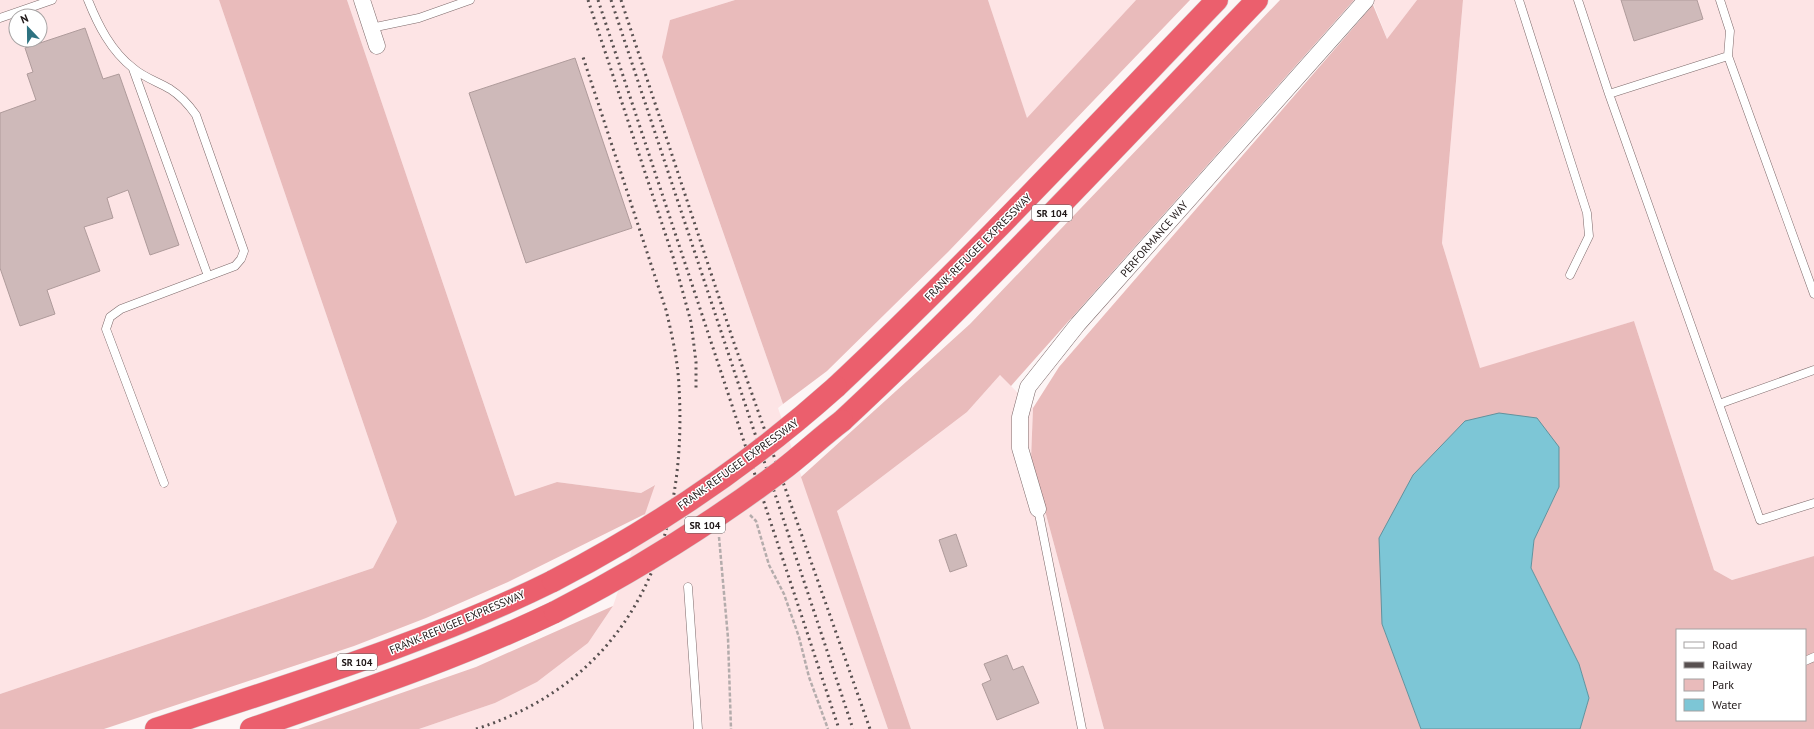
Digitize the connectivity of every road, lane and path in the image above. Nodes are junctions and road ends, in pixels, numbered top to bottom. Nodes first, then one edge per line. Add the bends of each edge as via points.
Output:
1 (52, 0) edge
2 (88, 0) edge
3 (362, 0) edge
4 (470, 0) edge
5 (1217, 0) edge
6 (1257, 0) edge
7 (1366, 0) edge
8 (1520, 0) edge
9 (1578, 0) edge
10 (1720, 0) edge
11 (0, 18) edge
12 (371, 28) junction
13 (377, 46) dead end
14 (1728, 56) junction
15 (133, 69) junction
16 (1609, 94) junction
17 (1570, 275) dead end
18 (208, 276) junction
19 (1814, 294) edge
20 (1814, 370) edge
21 (1719, 404) junction
22 (164, 483) dead end
23 (1814, 503) edge
24 (1038, 509) joint
25 (743, 514) dead end
26 (718, 535) dead end
27 (688, 587) dead end
28 (156, 729) edge
29 (251, 729) edge
30 (698, 729) edge
31 (730, 729) edge
32 (828, 729) edge
33 (1082, 729) edge

1 - 11 lane
2 - 15 lane via 95,19 110,43
3 - 12 street
4 - 12 lane via 419,18
5 - 28 highway, FRANK-REFUGEE EXPRESSWAY / SR 104, bridge via 1008,218 836,387 758,452 691,500 617,546 553,581 484,614 379,655
6 - 29 highway, SR 104, bridge via 904,363 842,421 782,470 724,512 632,571 556,612 445,661
7 - 24 street, PERFORMANCE WAY via 1078,324 1028,387 1020,417 1020,448
8 - 17 lane via 1587,213 1589,236
9 - 16 lane
10 - 14 lane via 1730,31
12 - 13 street
14 - 16 lane
14 - 19 lane
15 - 18 lane
15 - 18 lane via 171,90 185,100 196,114 244,251 235,266
16 - 21 lane
18 - 22 lane via 121,309 110,317 106,329
20 - 21 lane
21 - 23 lane via 1760,520
24 - 33 lane
25 - 32 path via 756,522 769,565 784,594
26 - 31 path via 728,638
27 - 30 lane

